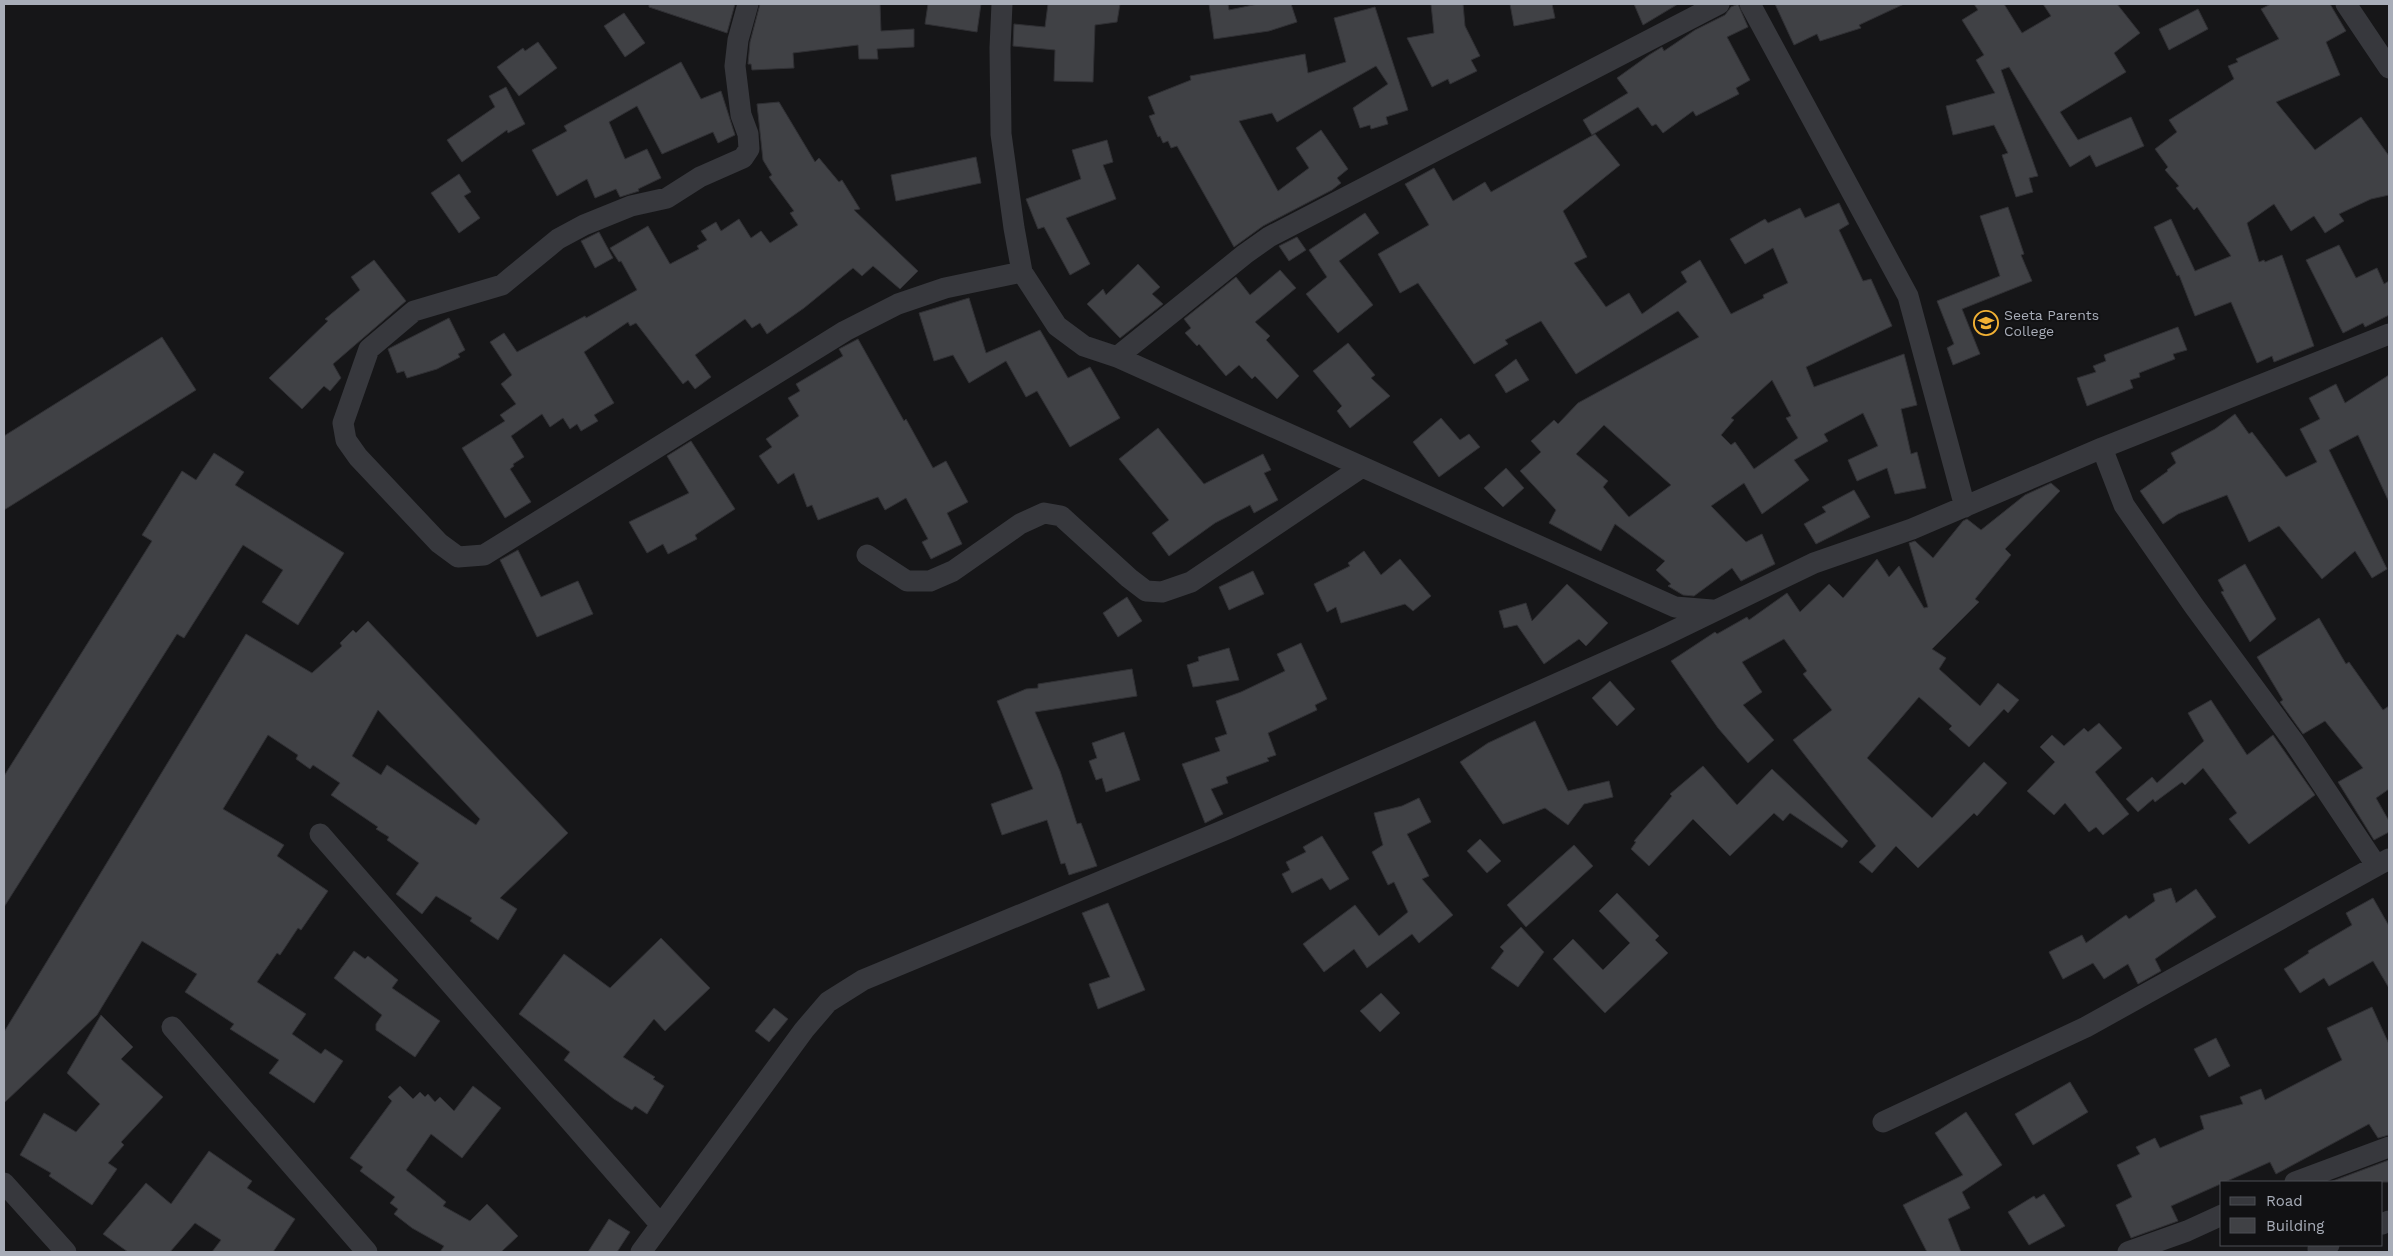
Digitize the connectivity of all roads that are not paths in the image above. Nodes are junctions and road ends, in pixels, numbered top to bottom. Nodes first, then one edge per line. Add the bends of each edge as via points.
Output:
1 (748, 4) edge
2 (1002, 4) edge
3 (1719, 4) edge
4 (1750, 4) edge
5 (2346, 4) edge
6 (2389, 68) edge
7 (1022, 272) junction
8 (2389, 334) edge
9 (1117, 358) junction
10 (2102, 448) junction
11 (1362, 467) junction
12 (1965, 507) junction
13 (867, 555) dead end
14 (1712, 610) junction
15 (320, 834) dead end
16 (2383, 862) edge
17 (172, 1027) dead end
18 (1883, 1122) dead end
19 (2389, 1147) edge
20 (2298, 1181) edge
21 (4, 1184) edge
22 (2220, 1216) edge
23 (660, 1224) junction
24 (66, 1252) edge
25 (367, 1252) edge
26 (641, 1252) edge
27 (2128, 1252) edge

1 - 7 street via 735,66 741,115 748,134 749,149 742,158 700,177 667,198 631,206 571,232 502,285 414,311 369,349 344,423 346,440 439,543 458,556 484,555 845,331 898,304 945,288
2 - 7 street via 1002,134
3 - 9 street via 1269,237
4 - 12 street via 1908,296
5 - 6 street
7 - 9 street via 1057,326 1084,346
8 - 10 street
9 - 11 street
10 - 12 street
10 - 16 street via 2124,505 2194,606
11 - 13 street via 1191,582 1162,592 1146,591 1061,516 1044,512 1020,524 953,571 930,580 907,580
11 - 14 street via 1675,607
12 - 14 street via 1912,529 1814,562
14 - 23 street via 1659,638 1245,821 864,980 828,1002 804,1030
15 - 23 street
16 - 18 street via 2086,1027
17 - 25 street
19 - 20 street
21 - 24 street
22 - 27 street
23 - 26 street

